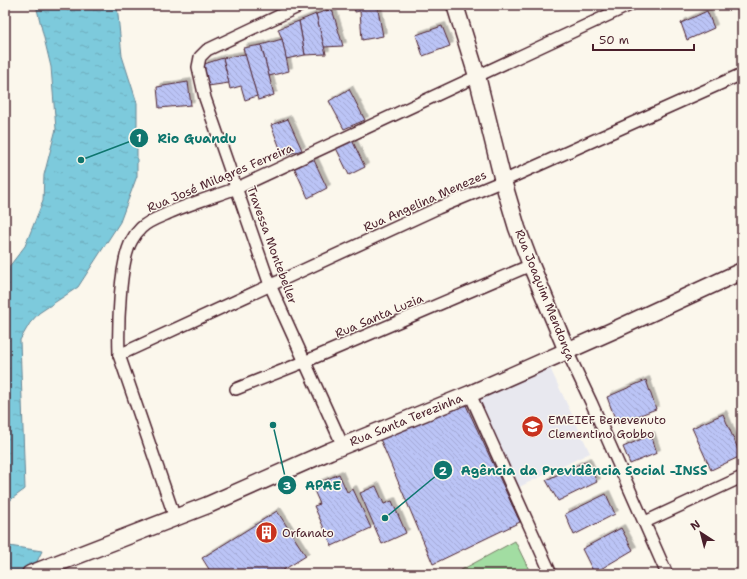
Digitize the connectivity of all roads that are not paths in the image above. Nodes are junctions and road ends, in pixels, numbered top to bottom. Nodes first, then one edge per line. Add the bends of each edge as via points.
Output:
1 (302, 5) edge
2 (455, 5) edge
3 (630, 5) edge
4 (742, 74) edge
5 (478, 76) junction
6 (503, 181) junction
7 (237, 188) junction
8 (531, 265) junction
9 (742, 271) edge
10 (270, 285) junction
11 (567, 351) junction
12 (119, 355) junction
13 (304, 362) junction
14 (236, 389) dead end
15 (470, 394) junction
16 (343, 446) junction
17 (742, 478) edge
18 (175, 518) junction
19 (645, 522) junction
20 (30, 574) edge
21 (551, 574) edge
22 (667, 574) edge

1 - 7 street, Travessa Montebeller via 206,50 200,57 198,67 201,84
2 - 5 street, Rua Joaquim Mendonça
3 - 5 street, Rua José Milagres Ferreira
4 - 6 street, Rua Angelina Menezes
5 - 6 street, Rua Joaquim Mendonça
5 - 7 street, Rua José Milagres Ferreira
6 - 8 street, Rua Joaquim Mendonça
6 - 10 street, Rua Angelina Menezes
7 - 10 street, Travessa Montebeller
7 - 12 street, Rua José Milagres Ferreira via 153,220 142,227 132,240 124,268
8 - 11 street, Rua Joaquim Mendonça
8 - 13 street, Rua Santa Luzia
9 - 11 street, Rua Santa Terezinha
10 - 12 street, Rua Angelina Menezes
10 - 13 street, Travessa Montebeller
11 - 15 street, Rua Santa Terezinha
11 - 19 street, Rua Joaquim Mendonça
12 - 18 street, Rua José Milagres Ferreira
13 - 14 street, Rua Santa Luzia
13 - 16 street, Travessa Montebeller
15 - 16 street, Rua Santa Terezinha
15 - 21 street
16 - 18 street, Rua Santa Terezinha
17 - 19 street
18 - 20 street, Rua Santa Terezinha
19 - 22 street, Rua Joaquim Mendonça

